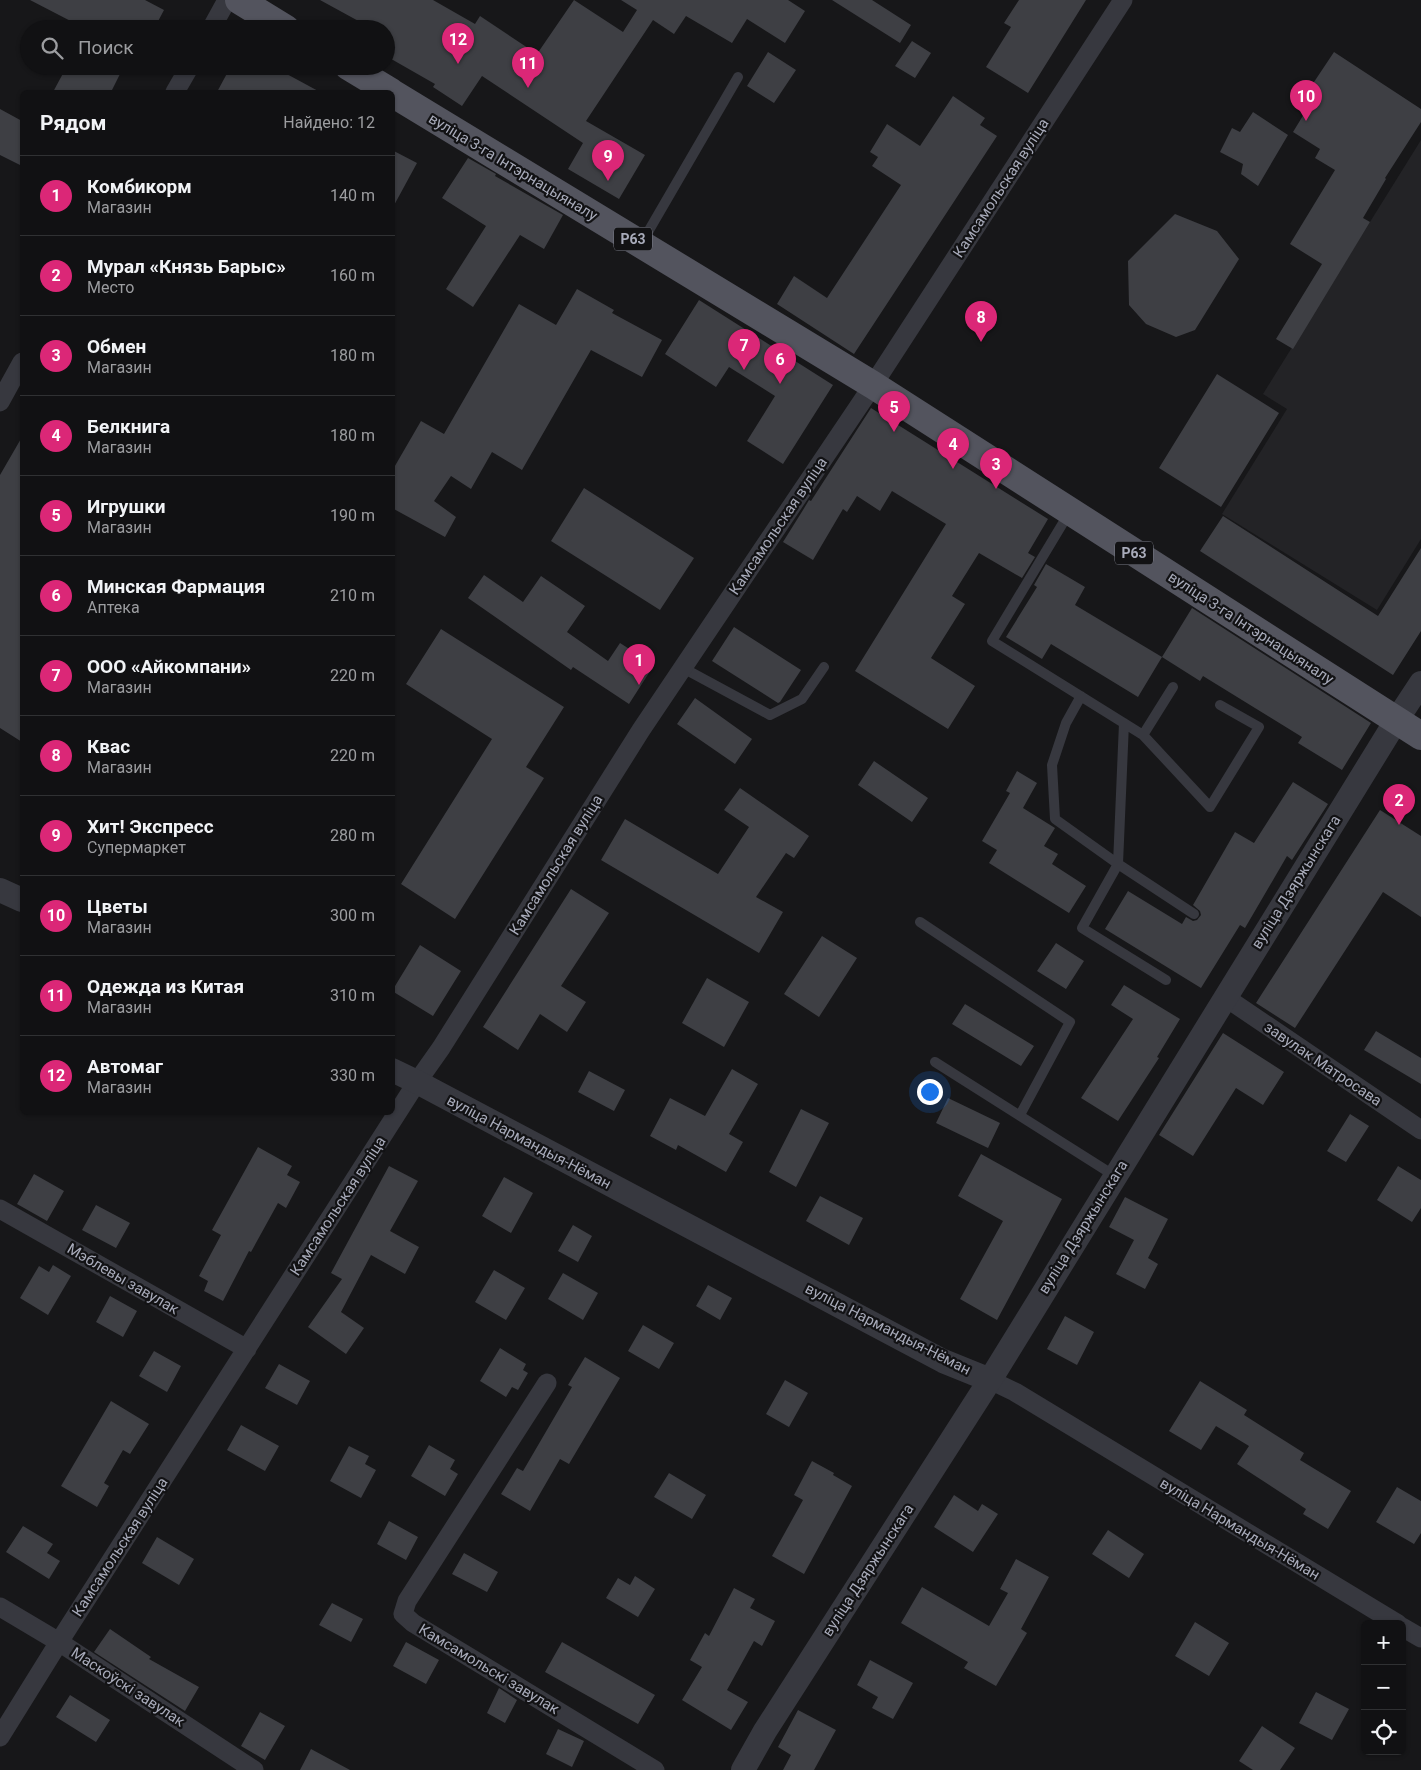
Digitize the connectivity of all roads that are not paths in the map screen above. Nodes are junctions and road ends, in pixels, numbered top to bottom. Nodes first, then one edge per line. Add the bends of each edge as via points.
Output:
1 (227, 0) edge
2 (239, 0) edge
3 (1123, 0) edge
4 (216, 20) edge
5 (271, 20) edge
6 (185, 75) edge
7 (363, 75) edge
8 (738, 77) dead end
9 (176, 90) edge
10 (387, 90) edge
11 (395, 95) edge
12 (641, 244) junction
13 (20, 366) edge
14 (873, 385) junction
15 (0, 402) edge
16 (1070, 512) junction
17 (824, 667) dead end
18 (683, 668) junction
19 (1421, 683) edge
20 (1173, 687) dead end
21 (1081, 696) junction
22 (1220, 705) dead end
23 (1396, 720) junction
24 (1124, 723) junction
25 (1143, 735) junction
26 (1421, 736) edge
27 (1118, 864) junction
28 (0, 890) edge
29 (20, 899) edge
30 (1194, 914) dead end
31 (920, 922) dead end
32 (1166, 980) dead end
33 (1225, 997) junction
34 (935, 1062) dead end
35 (395, 1071) edge
36 (417, 1082) junction
37 (1020, 1115) junction
38 (1421, 1130) edge
39 (1115, 1176) junction
40 (0, 1209) edge
41 (247, 1349) junction
42 (990, 1380) junction
43 (547, 1383) dead end
44 (0, 1607) edge
45 (1391, 1620) edge
46 (1406, 1629) edge
47 (1421, 1638) edge
48 (59, 1642) junction
49 (0, 1737) edge
50 (254, 1770) edge
51 (655, 1770) edge
52 (743, 1770) edge

1 - 4 street
2 - 5 main road
3 - 14 street, Камсамольская вуліца
6 - 9 street
7 - 10 main road, вуліца 3-га Інтэрнацыяналу / Р63
8 - 12 lane
11 - 12 main road, вуліца 3-га Інтэрнацыяналу / Р63
12 - 14 main road, вуліца 3-га Інтэрнацыяналу / Р63
13 - 15 street
14 - 16 main road, вуліца 3-га Інтэрнацыяналу / Р63
14 - 18 street, Камсамольская вуліца
16 - 21 lane via 992,641
16 - 23 main road, вуліца 3-га Інтэрнацыяналу / Р63
17 - 18 lane via 802,699 770,715
18 - 36 street, Камсамольская вуліца via 640,730
19 - 23 street, вуліца Дзяржынскага
20 - 25 lane
21 - 24 lane
21 - 27 lane via 1066,723 1052,765 1055,819
22 - 25 lane via 1259,727 1210,807
23 - 26 main road, вуліца 3-га Інтэрнацыяналу / Р63
23 - 33 street, вуліца Дзяржынскага
24 - 25 lane
24 - 27 lane
27 - 30 lane
27 - 32 lane via 1082,928
28 - 29 street
31 - 37 lane via 1070,1022
33 - 38 street, завулак Матросава
33 - 39 street, вуліца Дзяржынскага
34 - 37 lane
35 - 36 street, вуліца Нармандыя-Нёман
36 - 41 street, Камсамольская вуліца
36 - 42 street, вуліца Нармандыя-Нёман via 943,1360
37 - 39 lane
39 - 42 street, вуліца Дзяржынскага
40 - 41 street, Мэблевы завулак
41 - 48 street, Камсамольская вуліца
42 - 45 street, вуліца Нармандыя-Нёман via 1015,1392
42 - 52 street, вуліца Дзяржынскага
43 - 51 street, Камсамольскі завулак via 407,1600 403,1614
44 - 48 street, Маскоўскі завулак
46 - 47 street
48 - 49 street, Камсамольская вуліца
48 - 50 street, Маскоўскі завулак

